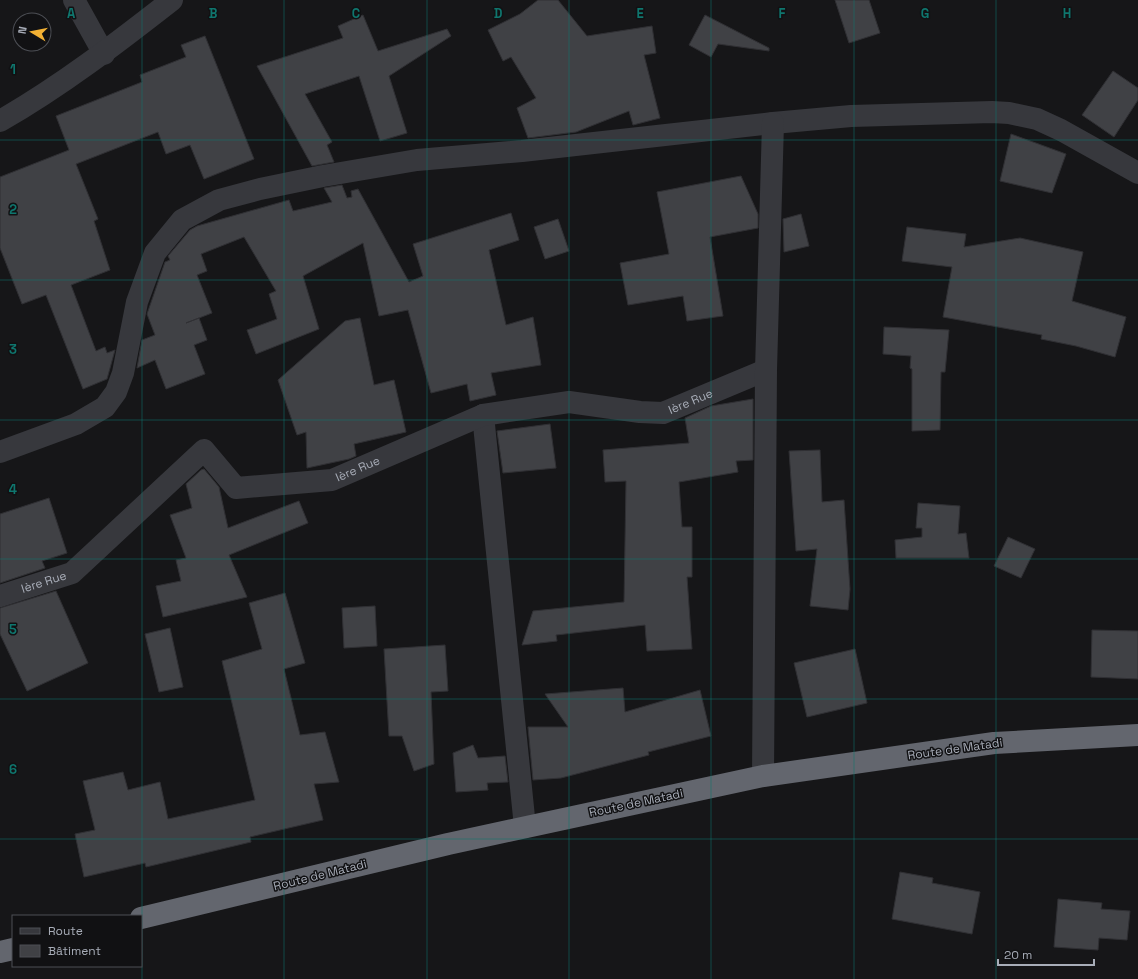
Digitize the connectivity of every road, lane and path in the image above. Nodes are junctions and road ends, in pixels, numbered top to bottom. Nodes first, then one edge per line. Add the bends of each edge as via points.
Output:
1 (74, 0) edge
2 (172, 0) edge
3 (104, 54) junction
4 (0, 121) edge
5 (773, 123) junction
6 (1138, 173) edge
7 (766, 370) junction
8 (483, 415) junction
9 (0, 452) edge
10 (0, 596) edge
11 (1138, 735) edge
12 (763, 776) junction
13 (525, 827) junction
14 (142, 918) edge
15 (12, 949) edge
16 (0, 952) edge

1 - 3 street
2 - 3 street
3 - 4 street
5 - 6 street via 851,116 1009,113 1037,119 1061,130
5 - 7 street
5 - 9 street via 377,166 260,189 219,200 182,220 155,253 138,302 123,373 116,392 105,407 76,424
7 - 8 street, Ière Rue via 663,413 569,402
7 - 12 street
8 - 10 street, Ière Rue via 332,480 236,488 204,450 72,573
8 - 13 street
11 - 12 highway, Route de Matadi via 994,743
12 - 13 highway, Route de Matadi
13 - 14 highway, Route de Matadi
15 - 16 highway

